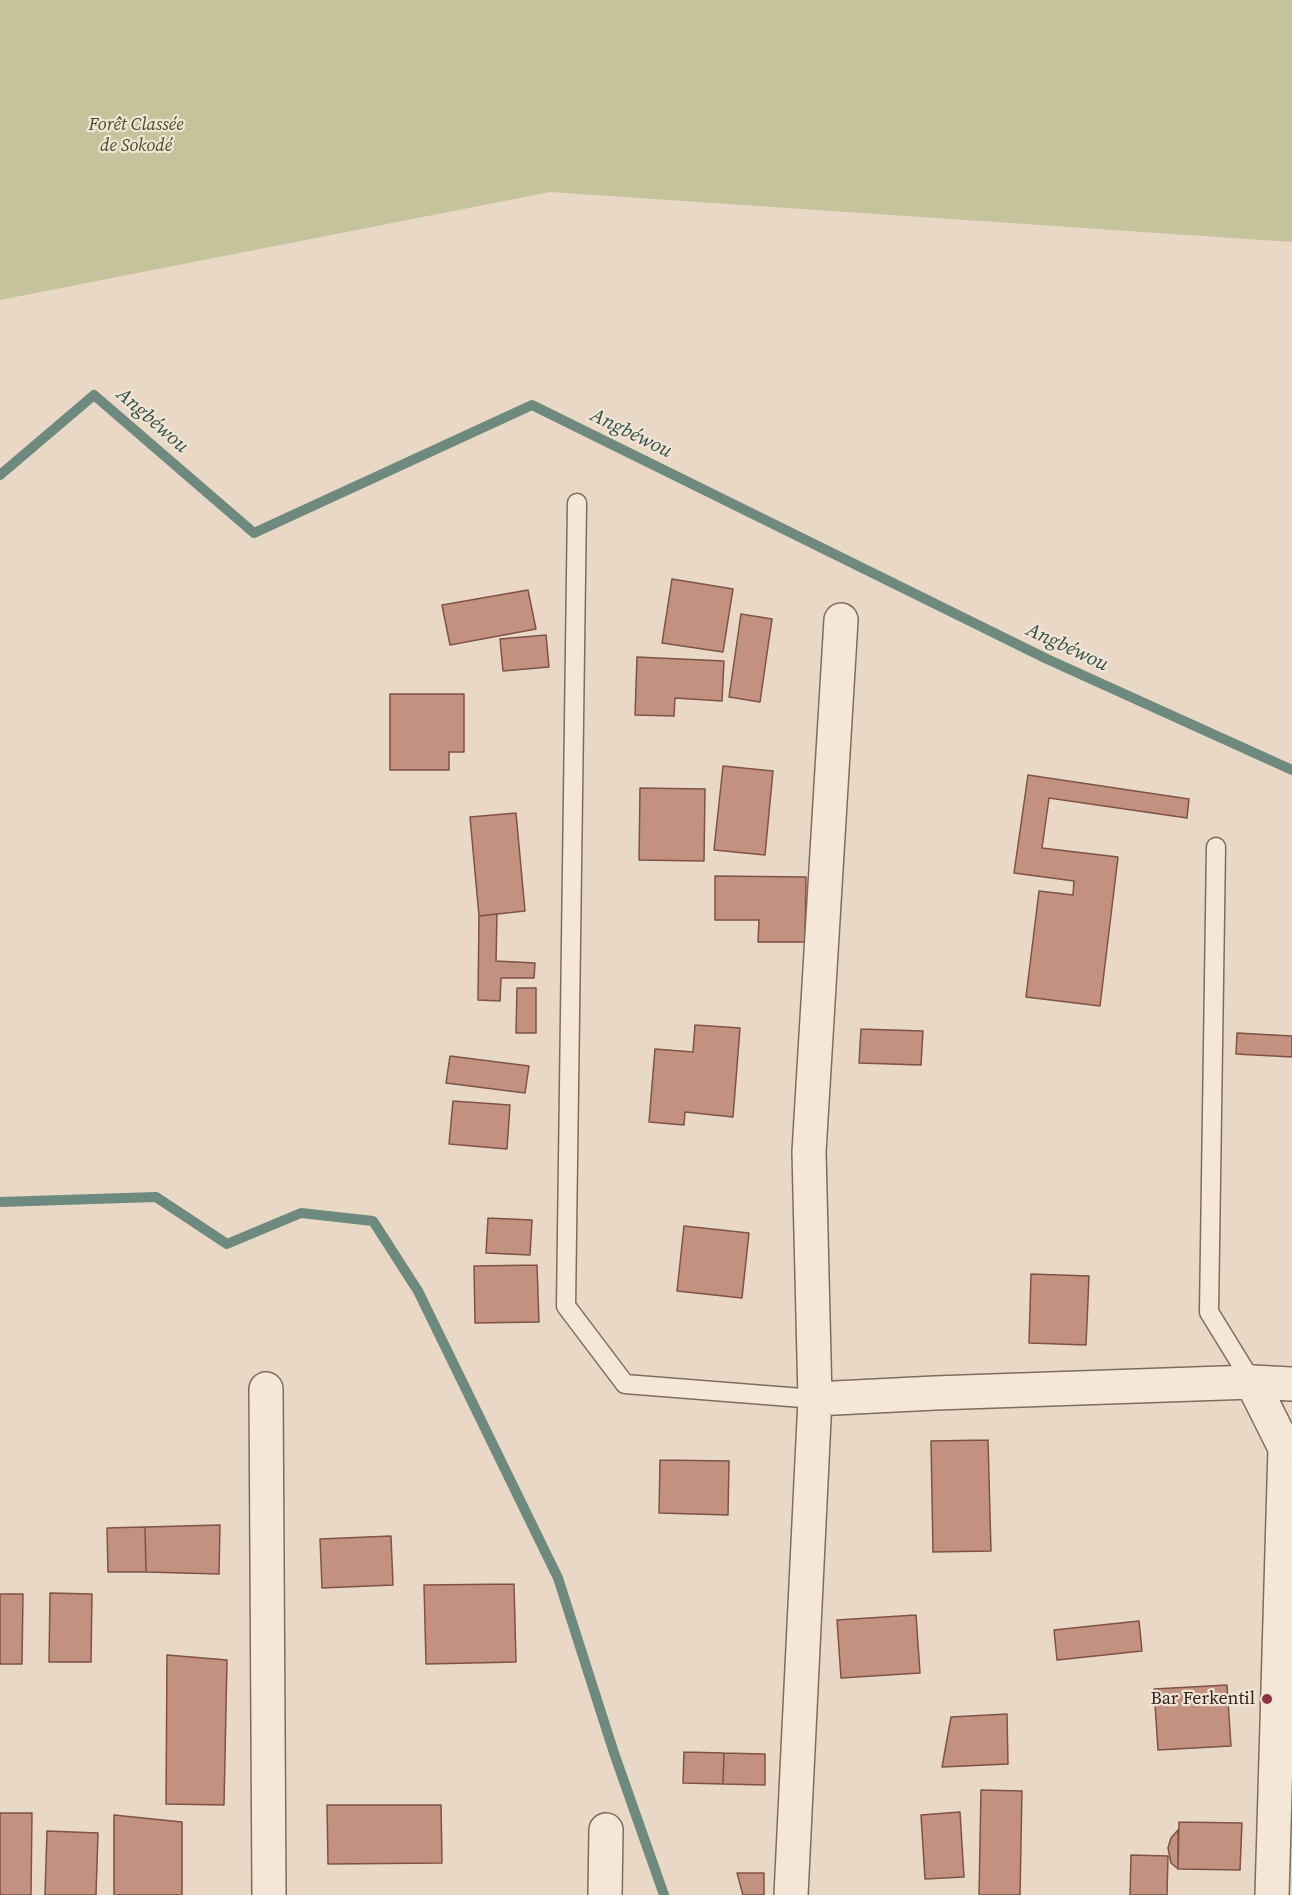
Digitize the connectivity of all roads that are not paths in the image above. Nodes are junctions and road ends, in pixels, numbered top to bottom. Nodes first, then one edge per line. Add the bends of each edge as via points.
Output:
1 (577, 503) dead end
2 (841, 620) dead end
3 (1216, 847) dead end
4 (1252, 1382) junction
5 (1292, 1384) edge
6 (266, 1389) dead end
7 (815, 1399) junction
8 (1289, 1445) edge
9 (606, 1830) dead end
10 (269, 1895) edge
11 (605, 1895) edge
12 (791, 1895) edge
13 (1272, 1895) edge

1 - 7 lane via 566,1306 625,1384
2 - 7 street via 809,1152
3 - 4 lane via 1209,1312
4 - 5 street
4 - 7 street
4 - 8 street
6 - 10 street
7 - 12 street
8 - 13 street
9 - 11 street

